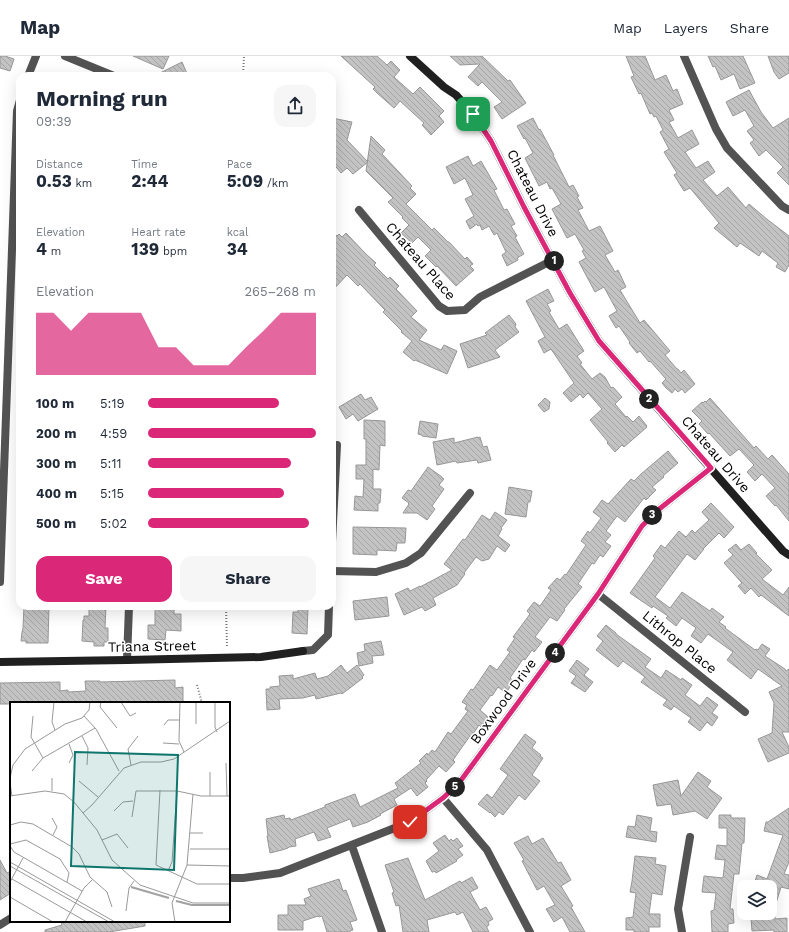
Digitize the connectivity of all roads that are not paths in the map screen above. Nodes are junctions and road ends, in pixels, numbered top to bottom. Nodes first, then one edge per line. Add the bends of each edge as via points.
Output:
1 (36, 56) edge
2 (65, 56) edge
3 (410, 56) edge
4 (684, 56) edge
5 (30, 72) edge
6 (104, 72) edge
7 (16, 139) edge
8 (360, 210) dead end
9 (789, 210) edge
10 (553, 260) junction
11 (337, 445) dead end
12 (336, 464) edge
13 (711, 468) junction
14 (470, 493) dead end
15 (789, 555) edge
16 (336, 571) edge
17 (0, 582) edge
18 (598, 594) junction
19 (129, 610) edge
20 (329, 610) edge
21 (127, 660) junction
22 (0, 662) edge
23 (745, 712) dead end
24 (443, 798) junction
25 (690, 837) dead end
26 (352, 846) junction
27 (230, 878) edge
28 (10, 919) edge
29 (0, 925) edge
30 (382, 932) edge
31 (530, 932) edge
32 (682, 932) edge

1 - 5 street
2 - 6 street
3 - 10 street, Chateau Drive via 456,95 473,114 491,141
4 - 9 street via 727,148 782,206
7 - 17 street
8 - 10 street, Chateau Place via 439,306 447,311 465,310 480,297
10 - 13 street, Chateau Drive via 599,341
11 - 12 street
13 - 15 street, Chateau Drive
13 - 18 street, Boxwood Drive via 642,526
14 - 16 street via 422,554 406,563 376,572
18 - 23 street, Lithrop Place
18 - 24 street, Boxwood Drive via 459,783
19 - 21 street
20 - 21 street, Triana Street via 328,635 313,650 227,658
21 - 22 street, Triana Street
24 - 26 street, Boxwood Drive via 410,822
24 - 31 street via 487,850
25 - 32 street via 678,909
26 - 27 street, Boxwood Drive via 280,873
26 - 30 street
28 - 29 street

